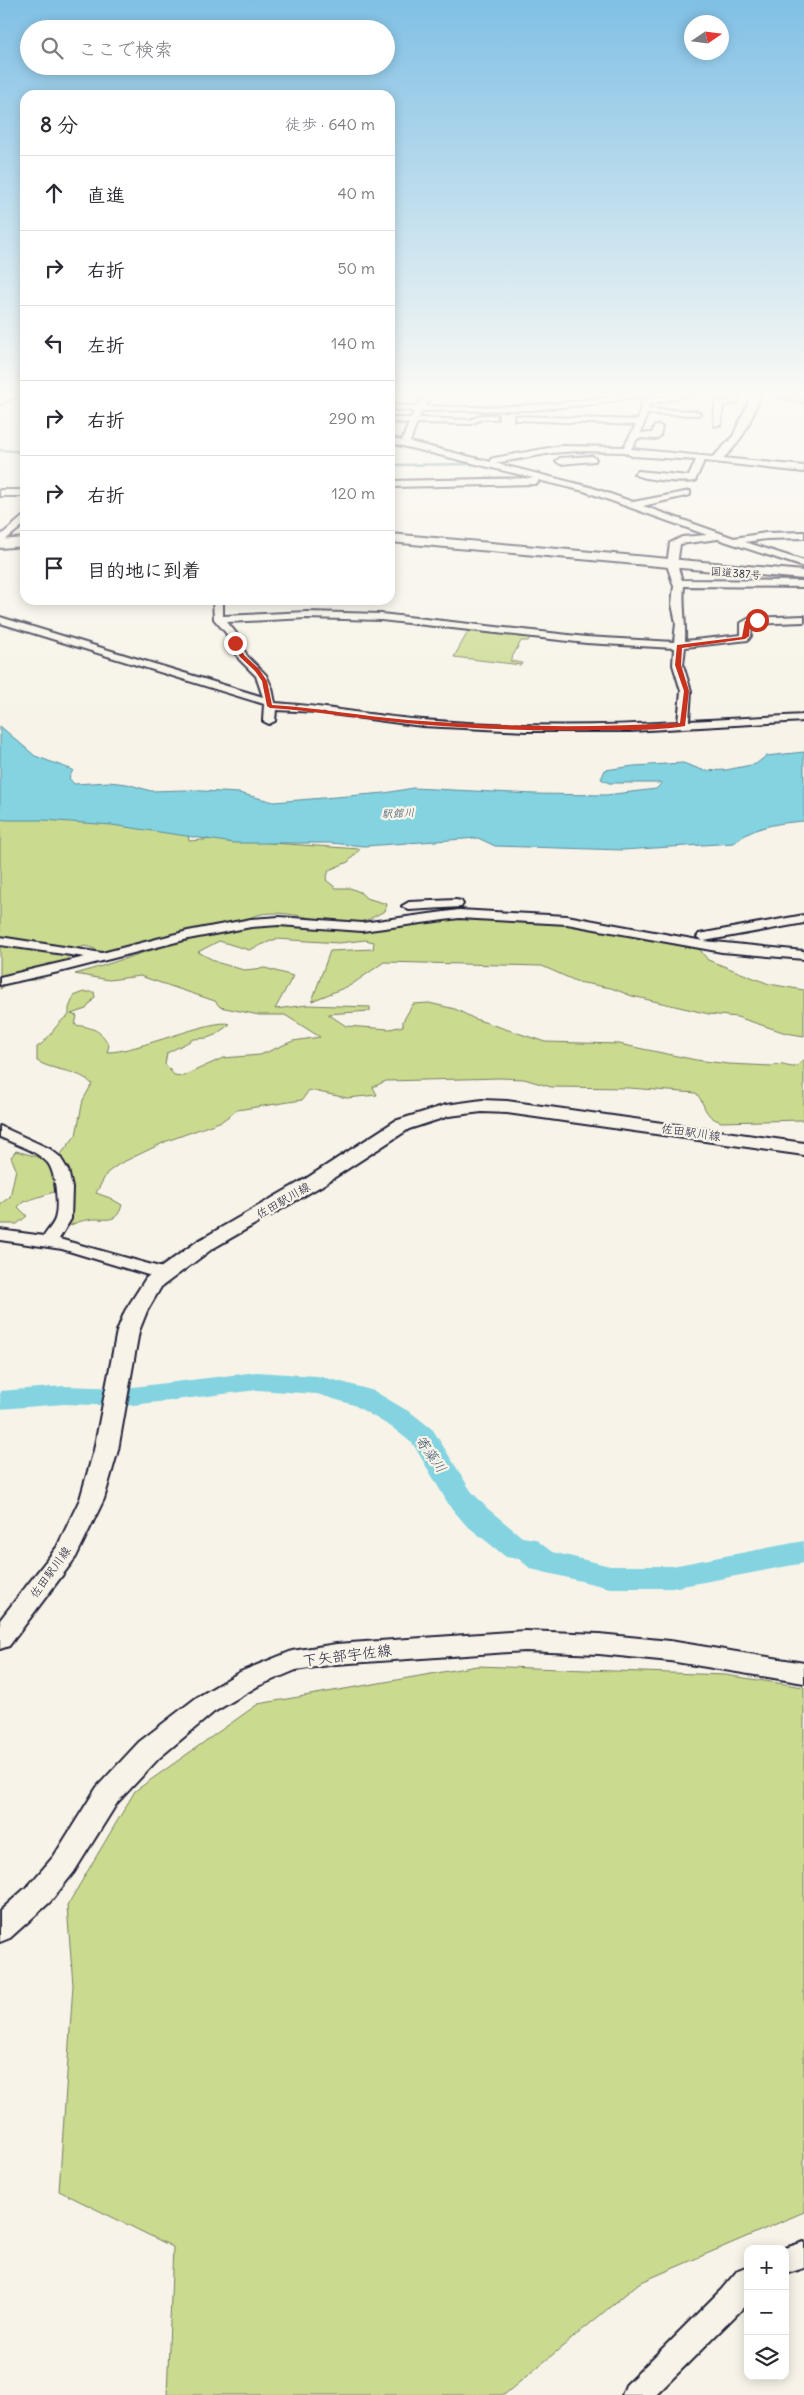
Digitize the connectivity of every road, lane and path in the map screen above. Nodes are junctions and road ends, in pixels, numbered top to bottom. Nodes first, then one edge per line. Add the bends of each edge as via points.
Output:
1 (639, 507) edge
2 (20, 524) edge
3 (804, 535) edge
4 (720, 536) junction
5 (395, 538) edge
6 (733, 541) junction
7 (0, 542) edge
8 (20, 542) edge
9 (804, 564) edge
10 (672, 565) junction
11 (804, 575) edge
12 (804, 579) edge
13 (678, 583) junction
14 (804, 584) edge
15 (777, 592) dead end
16 (804, 593) edge
17 (217, 605) edge
18 (219, 619) junction
19 (804, 619) edge
20 (0, 620) edge
21 (679, 646) junction
22 (269, 704) junction
23 (804, 718) edge
24 (269, 721) dead end
25 (683, 725) junction
26 (409, 906) dead end
27 (804, 919) edge
28 (0, 941) edge
29 (703, 941) junction
30 (804, 955) edge
31 (104, 956) junction
32 (0, 981) edge
33 (0, 1131) edge
34 (804, 1149) edge
35 (0, 1235) edge
36 (50, 1240) junction
37 (164, 1274) junction
38 (0, 1639) edge
39 (804, 1673) edge
40 (0, 1930) edge
41 (804, 2255) edge
42 (789, 2260) edge
43 (744, 2285) edge
44 (636, 2395) edge

1 - 4 street
2 - 7 street
3 - 6 street
4 - 6 street
4 - 10 street via 676,542
5 - 10 highway, 国道387号
6 - 9 street
7 - 8 highway
10 - 11 highway, 国道387号
10 - 12 highway, 国道387号
10 - 13 street
13 - 14 street
13 - 21 street
15 - 16 street
17 - 18 street
18 - 21 street via 307,615 381,617 586,640
18 - 22 street via 232,635 242,656 262,677
19 - 21 street via 750,621 746,623 744,638
20 - 22 street
21 - 25 street via 678,665 686,691
22 - 24 street
22 - 25 street via 406,721 478,726 588,729
23 - 25 street
26 - 29 street via 463,905 567,914
27 - 29 street
28 - 31 street
29 - 30 street via 744,951
29 - 31 street via 579,921 460,914 359,927 283,921 249,923
31 - 32 street via 65,968
33 - 36 street via 44,1152 60,1170 64,1188 63,1219
34 - 37 main road, 佐田駅川線 via 521,1108 482,1106 446,1111 392,1130 314,1182 205,1245
35 - 36 street
36 - 37 street
37 - 38 main road, 佐田駅川線 via 153,1283 128,1331 106,1450 92,1499 67,1551
39 - 40 main road, 下矢部宇佐線 via 670,1651 525,1641 336,1654 292,1662 249,1679 205,1705 149,1750 107,1795 64,1864 40,1893
41 - 42 street
43 - 44 street

